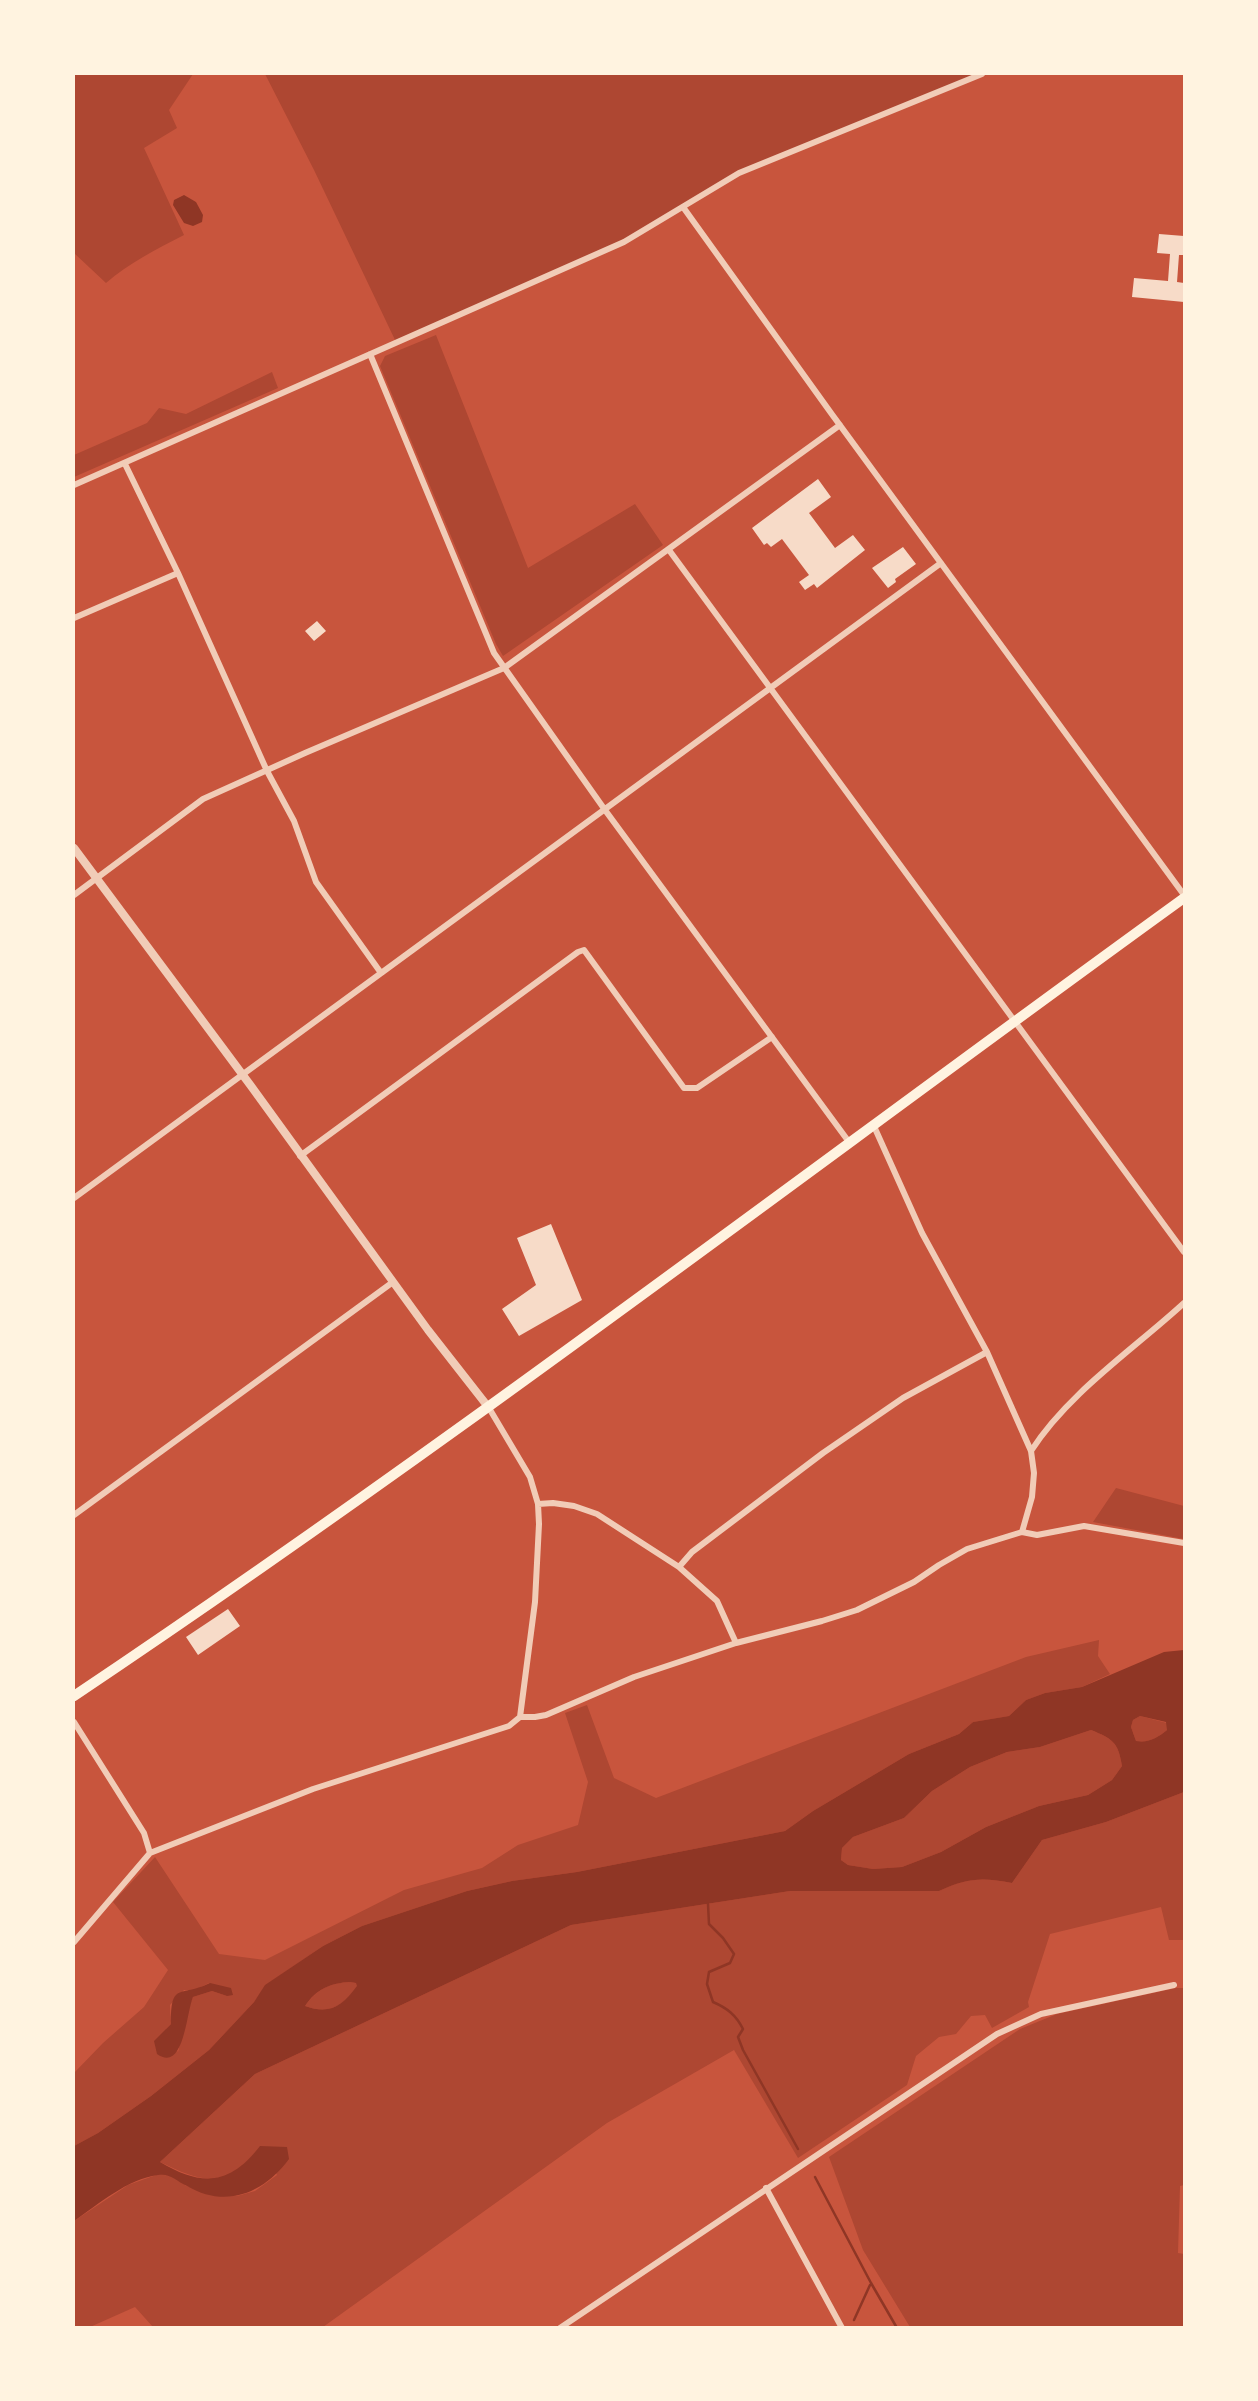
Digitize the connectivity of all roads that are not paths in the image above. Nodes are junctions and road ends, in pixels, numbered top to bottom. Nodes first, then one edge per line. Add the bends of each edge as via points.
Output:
1 (982, 74) edge
2 (683, 207) junction
3 (370, 354) junction
4 (839, 425) junction
5 (125, 464) junction
6 (74, 485) edge
7 (669, 550) junction
8 (941, 563) junction
9 (178, 573) junction
10 (74, 618) edge
11 (503, 668) junction
12 (771, 687) junction
13 (267, 771) junction
14 (605, 810) junction
15 (74, 848) edge
16 (96, 878) junction
17 (74, 895) edge
18 (1185, 897) edge
19 (381, 973) junction
20 (1015, 1022) junction
21 (772, 1037) junction
22 (242, 1075) junction
23 (873, 1124) junction
24 (849, 1142) junction
25 (300, 1156) junction
26 (74, 1198) edge
27 (1185, 1252) edge
28 (393, 1282) junction
29 (1184, 1305) edge
30 (987, 1352) junction
31 (489, 1408) junction
32 (1031, 1451) junction
33 (538, 1504) junction
34 (74, 1515) edge
35 (1022, 1532) junction
36 (1185, 1543) edge
37 (679, 1567) junction
38 (736, 1643) junction
39 (74, 1696) edge
40 (520, 1717) junction
41 (74, 1722) edge
42 (150, 1853) junction
43 (74, 1942) edge
44 (1174, 1984) dead end
45 (766, 2188) junction
46 (560, 2328) edge
47 (842, 2328) edge

1 - 2 street via 739,173
2 - 3 street via 624,243
2 - 4 street
3 - 5 street
3 - 11 street via 455,564
4 - 7 street
4 - 8 street
5 - 6 street
5 - 9 street
7 - 11 street
7 - 12 street
8 - 12 street
8 - 18 street
9 - 10 street
9 - 13 street
11 - 13 street
11 - 14 street
12 - 14 street
12 - 20 street
13 - 16 street via 203,799
13 - 19 street via 294,821 316,882
14 - 19 street
14 - 21 street
15 - 16 street
16 - 17 street
16 - 22 street
18 - 20 main road
19 - 22 street
20 - 23 main road
20 - 27 street
21 - 24 street
21 - 25 street via 697,1088 684,1088 584,950
22 - 25 street
22 - 26 street
23 - 24 main road
23 - 30 street via 922,1233
24 - 31 main road
25 - 28 street
28 - 31 street
28 - 34 street
29 - 32 street via 1099,1375
30 - 32 street
30 - 37 street via 903,1398 823,1453 692,1552
31 - 33 street via 530,1478
31 - 39 main road
32 - 35 street via 1032,1497
33 - 37 street via 574,1506 597,1514
33 - 40 street via 533,1623
35 - 36 street via 1037,1535 1084,1526
35 - 38 street via 967,1549 914,1582 857,1609
37 - 38 street via 717,1601
38 - 40 street via 634,1677 545,1715
40 - 42 street via 509,1726 313,1789
41 - 42 street via 145,1833
42 - 43 street
44 - 45 street via 1026,2019
45 - 46 street
45 - 47 street

